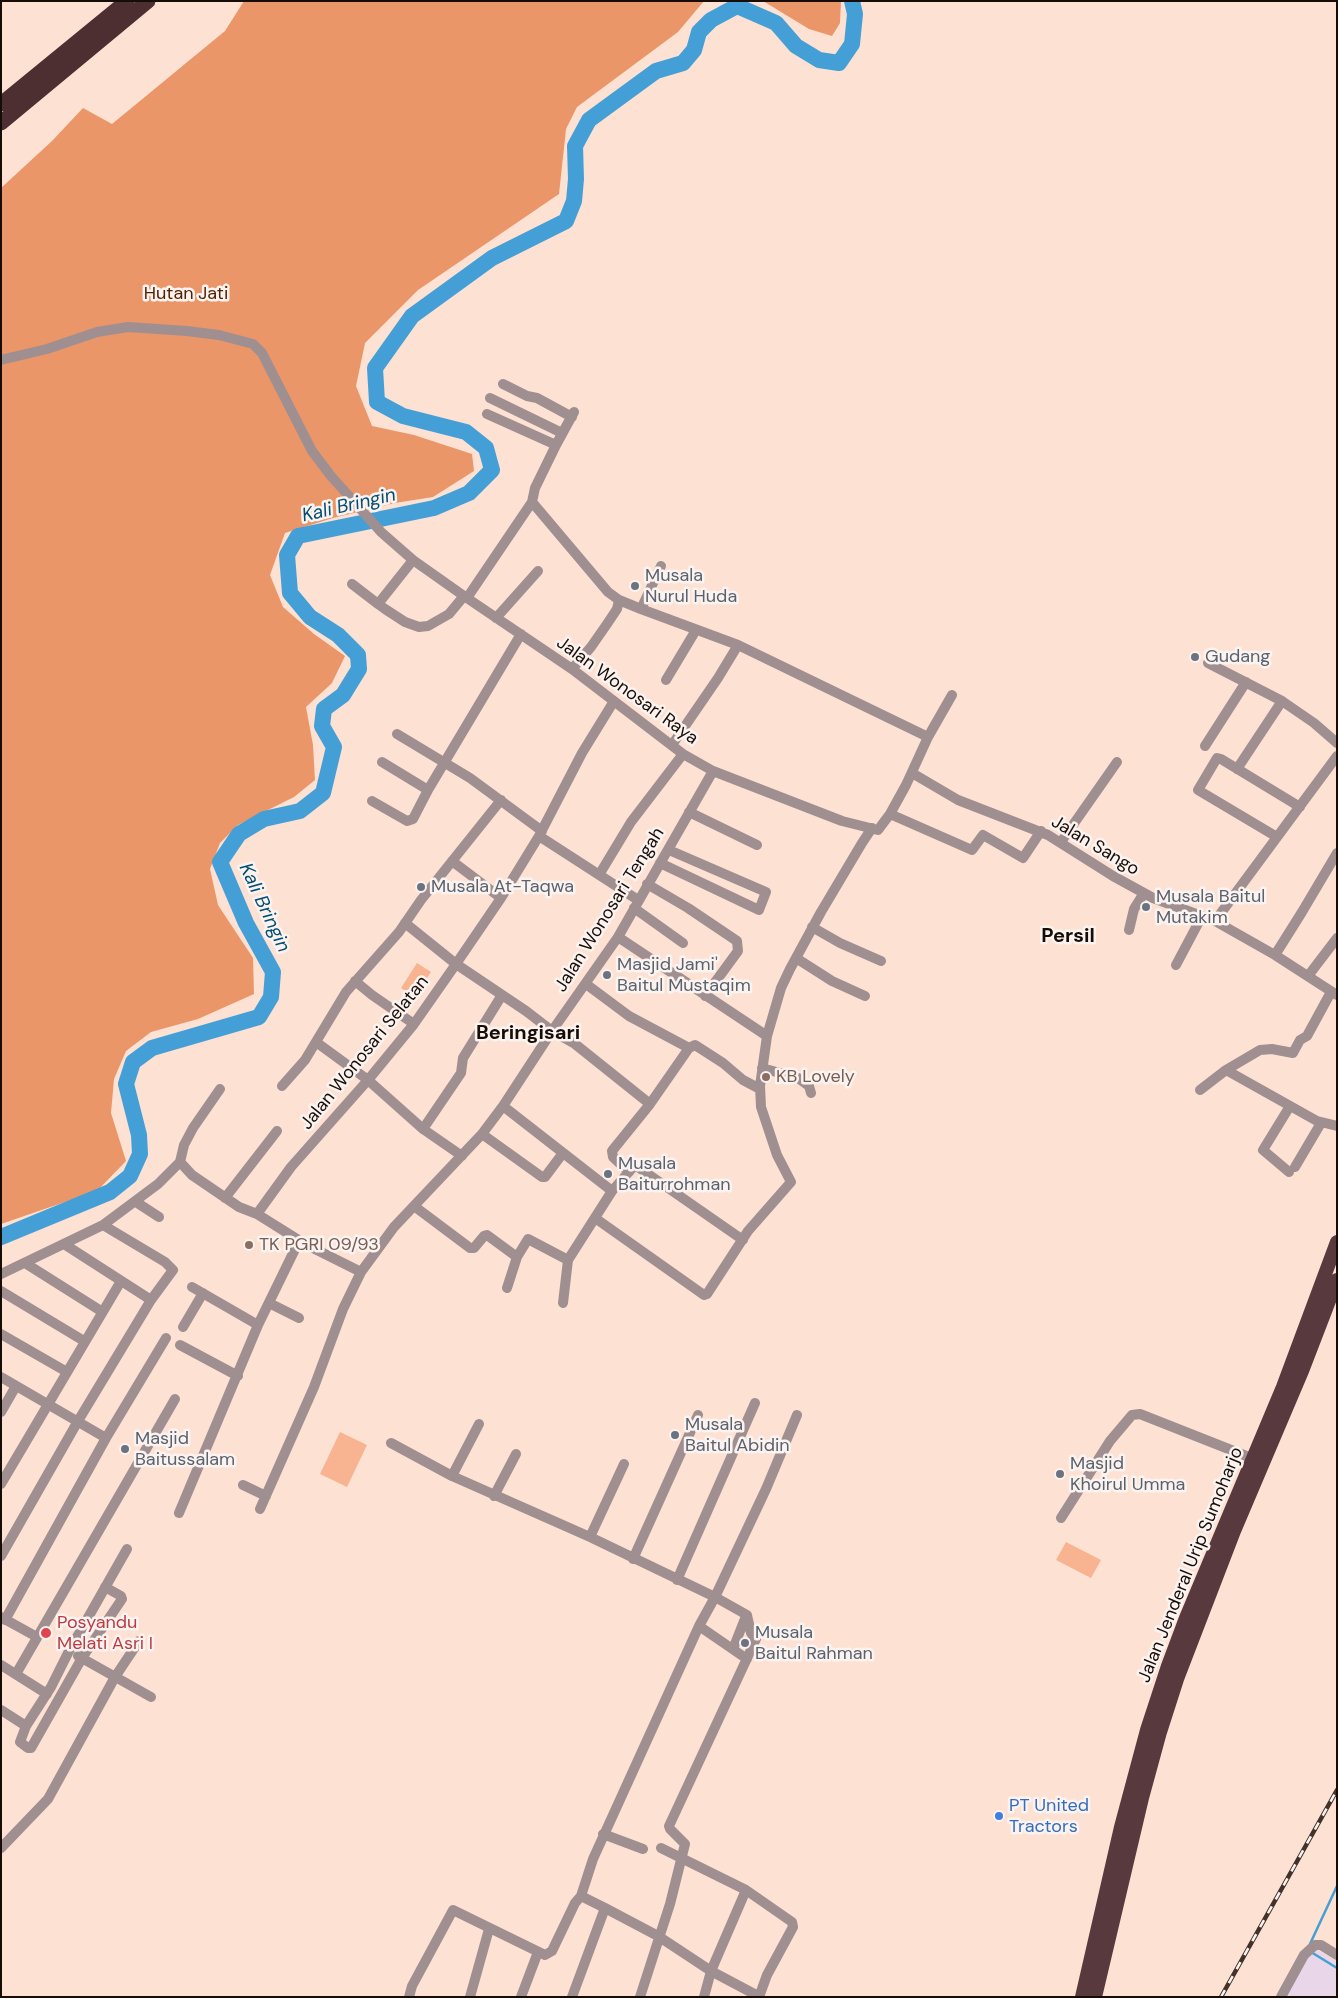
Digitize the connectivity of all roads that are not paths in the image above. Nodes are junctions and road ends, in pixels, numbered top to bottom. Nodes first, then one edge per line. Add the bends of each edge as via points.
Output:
1 (127, 1) edge
2 (148, 1) edge
3 (1, 104) edge
4 (1, 123) edge
5 (1, 360) edge
6 (503, 384) dead end
7 (516, 391) junction
8 (490, 398) dead end
9 (510, 408) junction
10 (487, 414) dead end
11 (562, 433) junction
12 (556, 445) junction
13 (532, 502) junction
14 (413, 560) junction
15 (661, 566) dead end
16 (538, 571) dead end
17 (352, 584) dead end
18 (465, 597) junction
19 (619, 600) junction
20 (378, 604) junction
21 (641, 609) junction
22 (496, 618) junction
23 (696, 630) junction
24 (522, 634) junction
25 (738, 645) junction
26 (1208, 663) dead end
27 (572, 668) junction
28 (666, 680) dead end
29 (1246, 682) junction
30 (952, 695) dead end
31 (1282, 701) junction
32 (614, 702) junction
33 (397, 734) dead end
34 (928, 737) junction
35 (1337, 744) edge
36 (672, 745) junction
37 (1205, 746) dead end
38 (683, 754) junction
39 (1337, 756) edge
40 (382, 762) dead end
41 (1117, 762) dead end
42 (445, 763) junction
43 (1237, 769) junction
44 (713, 771) junction
45 (912, 773) junction
46 (428, 790) junction
47 (501, 800) junction
48 (372, 801) dead end
49 (1300, 807) junction
50 (689, 812) junction
51 (890, 814) junction
52 (875, 829) junction
53 (1041, 831) junction
54 (541, 833) junction
55 (1277, 836) junction
56 (1061, 842) junction
57 (757, 845) dead end
58 (668, 850) junction
59 (1337, 853) edge
60 (452, 861) junction
61 (660, 863) junction
62 (599, 875) junction
63 (647, 884) junction
64 (1144, 893) junction
65 (501, 898) junction
66 (636, 904) junction
67 (1202, 916) junction
68 (1215, 921) junction
69 (405, 923) junction
70 (812, 927) junction
71 (1129, 930) dead end
72 (618, 937) junction
73 (1337, 938) edge
74 (683, 943) dead end
75 (1275, 955) junction
76 (796, 958) junction
77 (881, 961) dead end
78 (456, 964) junction
79 (1176, 965) dead end
80 (1308, 976) junction
81 (355, 980) junction
82 (586, 984) junction
83 (1334, 993) edge
84 (502, 995) junction
85 (705, 996) junction
86 (865, 996) dead end
87 (414, 1024) junction
88 (552, 1031) junction
89 (767, 1036) junction
90 (316, 1042) junction
91 (689, 1048) junction
92 (762, 1068) junction
93 (1226, 1070) junction
94 (368, 1080) junction
95 (282, 1086) dead end
96 (220, 1089) dead end
97 (760, 1089) junction
98 (1200, 1090) dead end
99 (811, 1093) dead end
100 (650, 1104) junction
101 (503, 1106) junction
102 (1290, 1106) junction
103 (1321, 1123) junction
104 (1337, 1126) edge
105 (423, 1129) junction
106 (277, 1131) dead end
107 (482, 1134) junction
108 (563, 1153) junction
109 (462, 1156) junction
110 (180, 1162) junction
111 (629, 1172) junction
112 (612, 1191) junction
113 (225, 1198) junction
114 (136, 1202) junction
115 (414, 1206) junction
116 (257, 1214) junction
117 (160, 1217) dead end
118 (595, 1218) junction
119 (103, 1225) junction
120 (299, 1240) junction
121 (742, 1240) junction
122 (1337, 1242) edge
123 (64, 1244) junction
124 (517, 1257) junction
125 (568, 1260) junction
126 (25, 1263) junction
127 (360, 1272) junction
128 (1, 1274) edge
129 (1337, 1280) edge
130 (120, 1281) junction
131 (192, 1287) dead end
132 (507, 1288) dead end
133 (1, 1291) edge
134 (203, 1294) junction
135 (151, 1300) junction
136 (269, 1303) junction
137 (563, 1303) dead end
138 (101, 1311) junction
139 (299, 1318) dead end
140 (258, 1325) junction
141 (183, 1327) dead end
142 (1, 1334) edge
143 (166, 1338) dead end
144 (84, 1341) junction
145 (180, 1345) dead end
146 (67, 1372) junction
147 (238, 1376) junction
148 (1, 1377) edge
149 (16, 1386) junction
150 (174, 1399) dead end
151 (754, 1402) dead end
152 (47, 1404) junction
153 (1, 1412) edge
154 (698, 1414) dead end
155 (797, 1415) dead end
156 (78, 1421) junction
157 (479, 1424) dead end
158 (106, 1438) junction
159 (391, 1443) dead end
160 (516, 1454) dead end
161 (1254, 1459) junction
162 (624, 1464) dead end
163 (452, 1476) junction
164 (1, 1484) edge
165 (244, 1485) dead end
166 (266, 1496) junction
167 (494, 1496) junction
168 (260, 1509) dead end
169 (180, 1513) dead end
170 (1062, 1518) dead end
171 (590, 1537) junction
172 (127, 1549) dead end
173 (1, 1556) edge
174 (633, 1559) junction
175 (677, 1580) junction
176 (105, 1587) junction
177 (715, 1597) junction
178 (747, 1615) junction
179 (3, 1618) edge
180 (699, 1626) junction
181 (36, 1637) junction
182 (139, 1641) dead end
183 (734, 1648) junction
184 (69, 1651) junction
185 (82, 1658) junction
186 (747, 1658) junction
187 (1, 1665) edge
188 (16, 1674) junction
189 (115, 1677) junction
190 (49, 1690) junction
191 (62, 1694) junction
192 (151, 1697) dead end
193 (1, 1710) edge
194 (26, 1726) junction
195 (603, 1834) junction
196 (1, 1848) edge
197 (643, 1848) dead end
198 (661, 1848) dead end
199 (682, 1857) junction
200 (746, 1890) junction
201 (581, 1896) junction
202 (606, 1908) junction
203 (489, 1929) junction
204 (658, 1936) junction
205 (538, 1952) junction
206 (1337, 1955) edge
207 (711, 1970) junction
208 (409, 1997) edge
209 (470, 1997) edge
210 (521, 1997) edge
211 (572, 1997) edge
212 (640, 1997) edge
213 (704, 1997) edge
214 (759, 1997) edge
215 (1082, 1997) edge
216 (1095, 1997) edge
217 (1281, 1997) edge

1 - 3 highway
2 - 4 highway
5 - 14 street, Jalan Wonosari Raya via 97,332 128,328 219,335 253,344 262,353 312,451 366,516
6 - 7 street
7 - 9 street
7 - 11 street via 573,415
8 - 9 street
9 - 11 street
10 - 12 street
11 - 12 street
12 - 13 street via 535,488
13 - 18 street
13 - 19 street via 598,582
14 - 18 street, Jalan Wonosari Raya
14 - 20 street
15 - 21 street
16 - 22 street
17 - 20 street
18 - 20 street via 450,614 428,626 419,627
18 - 22 street, Jalan Wonosari Raya
19 - 21 street
19 - 27 street via 591,647
21 - 23 street
22 - 24 street, Jalan Wonosari Raya
23 - 25 street
23 - 28 street
24 - 27 street, Jalan Wonosari Raya
24 - 42 street
25 - 34 street
25 - 36 street
26 - 29 street
27 - 32 street, Jalan Wonosari Raya
29 - 31 street
29 - 37 street
30 - 34 street
31 - 35 street
31 - 43 street
32 - 36 street, Jalan Wonosari Raya
32 - 54 street, Jalan Wonosari Selatan via 582,753
33 - 42 street
34 - 45 street
36 - 38 street, Jalan Wonosari Raya
38 - 44 street, Jalan Wonosari Raya
38 - 62 street via 632,822
39 - 49 street
40 - 46 street
41 - 56 street
42 - 46 street
42 - 47 street
43 - 49 street
43 - 55 street via 1217,758 1198,790
44 - 50 street, Jalan Wonosari Tengah
44 - 52 street, Jalan Wonosari Raya via 842,821
45 - 51 street
45 - 53 street, Jalan Sango via 958,800
46 - 48 street via 411,821
47 - 54 street
47 - 60 street
49 - 55 street
50 - 57 street
50 - 58 street, Jalan Wonosari Tengah
51 - 52 street
51 - 53 street via 972,850 984,835 1024,858
52 - 70 street via 862,843
53 - 56 street, Jalan Sango
54 - 62 street
54 - 65 street, Jalan Wonosari Selatan
55 - 68 street
56 - 64 street, Jalan Sango
58 - 61 street, Jalan Wonosari Tengah
58 - 61 street via 766,892 760,908 758,910
59 - 75 street
60 - 65 street
60 - 69 street
61 - 63 street, Jalan Wonosari Tengah
62 - 66 street
63 - 66 street, Jalan Wonosari Tengah
63 - 85 street via 737,941 738,951
64 - 67 street, Jalan Sango
64 - 71 street via 1134,909
65 - 78 street, Jalan Wonosari Selatan
66 - 72 street, Jalan Wonosari Tengah
66 - 74 street
67 - 68 street, Jalan Sango
67 - 79 street
68 - 75 street, Jalan Sango
69 - 78 street
69 - 81 street
70 - 76 street
70 - 77 street
72 - 82 street, Jalan Wonosari Tengah
72 - 85 street
73 - 80 street
75 - 80 street, Jalan Sango
76 - 86 street via 832,981
76 - 89 street via 781,988
78 - 84 street
78 - 87 street, Jalan Wonosari Selatan
80 - 83 street, Jalan Sango
81 - 87 street
81 - 90 street
82 - 88 street, Jalan Wonosari Tengah
82 - 91 street via 629,1016
83 - 93 street via 1307,1036 1300,1040 1292,1053 1265,1048
84 - 88 street
84 - 105 street via 463,1058 461,1073
85 - 89 street
87 - 94 street, Jalan Wonosari Selatan
88 - 100 street via 575,1044
88 - 101 street, Jalan Wonosari Tengah
89 - 92 street
90 - 94 street
90 - 95 street
91 - 97 street via 698,1046
91 - 100 street
92 - 97 street
92 - 99 street via 798,1078 809,1086
93 - 98 street
93 - 102 street
94 - 105 street
94 - 116 street, Jalan Wonosari Selatan via 291,1167
96 - 110 street via 193,1128
97 - 121 street via 763,1117 791,1182
100 - 111 street via 612,1151 613,1157
101 - 107 street, Jalan Wonosari Tengah
101 - 108 street
102 - 103 street
102 - 103 street via 1264,1150 1292,1170
103 - 104 street
105 - 109 street
106 - 113 street
107 - 108 street via 542,1177
107 - 109 street, Jalan Wonosari Tengah
108 - 112 street
109 - 115 street, Jalan Wonosari Tengah
110 - 113 street via 192,1175
110 - 114 street
111 - 112 street
111 - 121 street via 637,1166
112 - 118 street
113 - 116 street
114 - 117 street
114 - 119 street
115 - 124 street via 470,1248 487,1235
115 - 127 street, Jalan Wonosari Tengah
116 - 120 street
118 - 121 street via 700,1293 706,1294
118 - 125 street
119 - 123 street
119 - 135 street via 173,1270
120 - 127 street
120 - 136 street
122 - 161 highway, Jalan Jenderal Urip Sumoharjo
123 - 126 street
123 - 130 street
124 - 125 street via 528,1238
124 - 132 street
125 - 137 street
126 - 128 street
126 - 138 street
127 - 166 street, Jalan Wonosari Tengah
129 - 216 highway, Jalan Jenderal Urip Sumoharjo via 1177,1679 1142,1798
130 - 135 street
130 - 138 street
131 - 134 street
133 - 144 street
134 - 140 street
134 - 141 street
135 - 156 street
136 - 139 street
136 - 140 street
138 - 144 street
140 - 147 street
142 - 146 street
143 - 158 street
144 - 146 street
145 - 147 street
146 - 152 street
147 - 169 street
148 - 149 street
149 - 152 street
149 - 153 street
150 - 181 street
151 - 175 street
152 - 156 street
152 - 164 street
154 - 174 street
155 - 177 street
156 - 158 street
156 - 173 street
157 - 163 street
158 - 179 street
159 - 163 street
160 - 167 street
161 - 170 street via 1140,1414 1132,1415 1110,1441
161 - 215 highway, Jalan Jenderal Urip Sumoharjo via 1186,1618 1147,1730 1121,1826
162 - 171 street
163 - 167 street
165 - 166 street
166 - 168 street, Jalan Wonosari Tengah
167 - 171 street
171 - 174 street
172 - 176 street
174 - 175 street
175 - 177 street
176 - 184 street
176 - 185 street via 122,1599
177 - 178 street
177 - 180 street
178 - 183 street
178 - 186 street via 751,1633 756,1638
179 - 181 street
180 - 183 street
180 - 195 street
181 - 188 street
182 - 189 street
183 - 186 street
184 - 185 street
184 - 190 street
185 - 189 street
185 - 191 street
186 - 199 street via 669,1826 684,1842
187 - 188 street
188 - 190 street
189 - 192 street
189 - 196 street via 48,1799
190 - 191 street
190 - 194 street
191 - 194 street via 30,1748 19,1740
193 - 194 street
195 - 197 street
195 - 201 street
198 - 199 street
199 - 200 street
199 - 204 street
200 - 207 street
200 - 214 street via 779,1911 792,1922 793,1927
201 - 202 street
201 - 205 street via 574,1903 549,1955
202 - 204 street
202 - 211 street
203 - 205 street
203 - 208 street via 452,1910
203 - 209 street
204 - 207 street
204 - 212 street
205 - 210 street
206 - 217 street via 1321,1945 1311,1948
207 - 213 street
207 - 214 street

